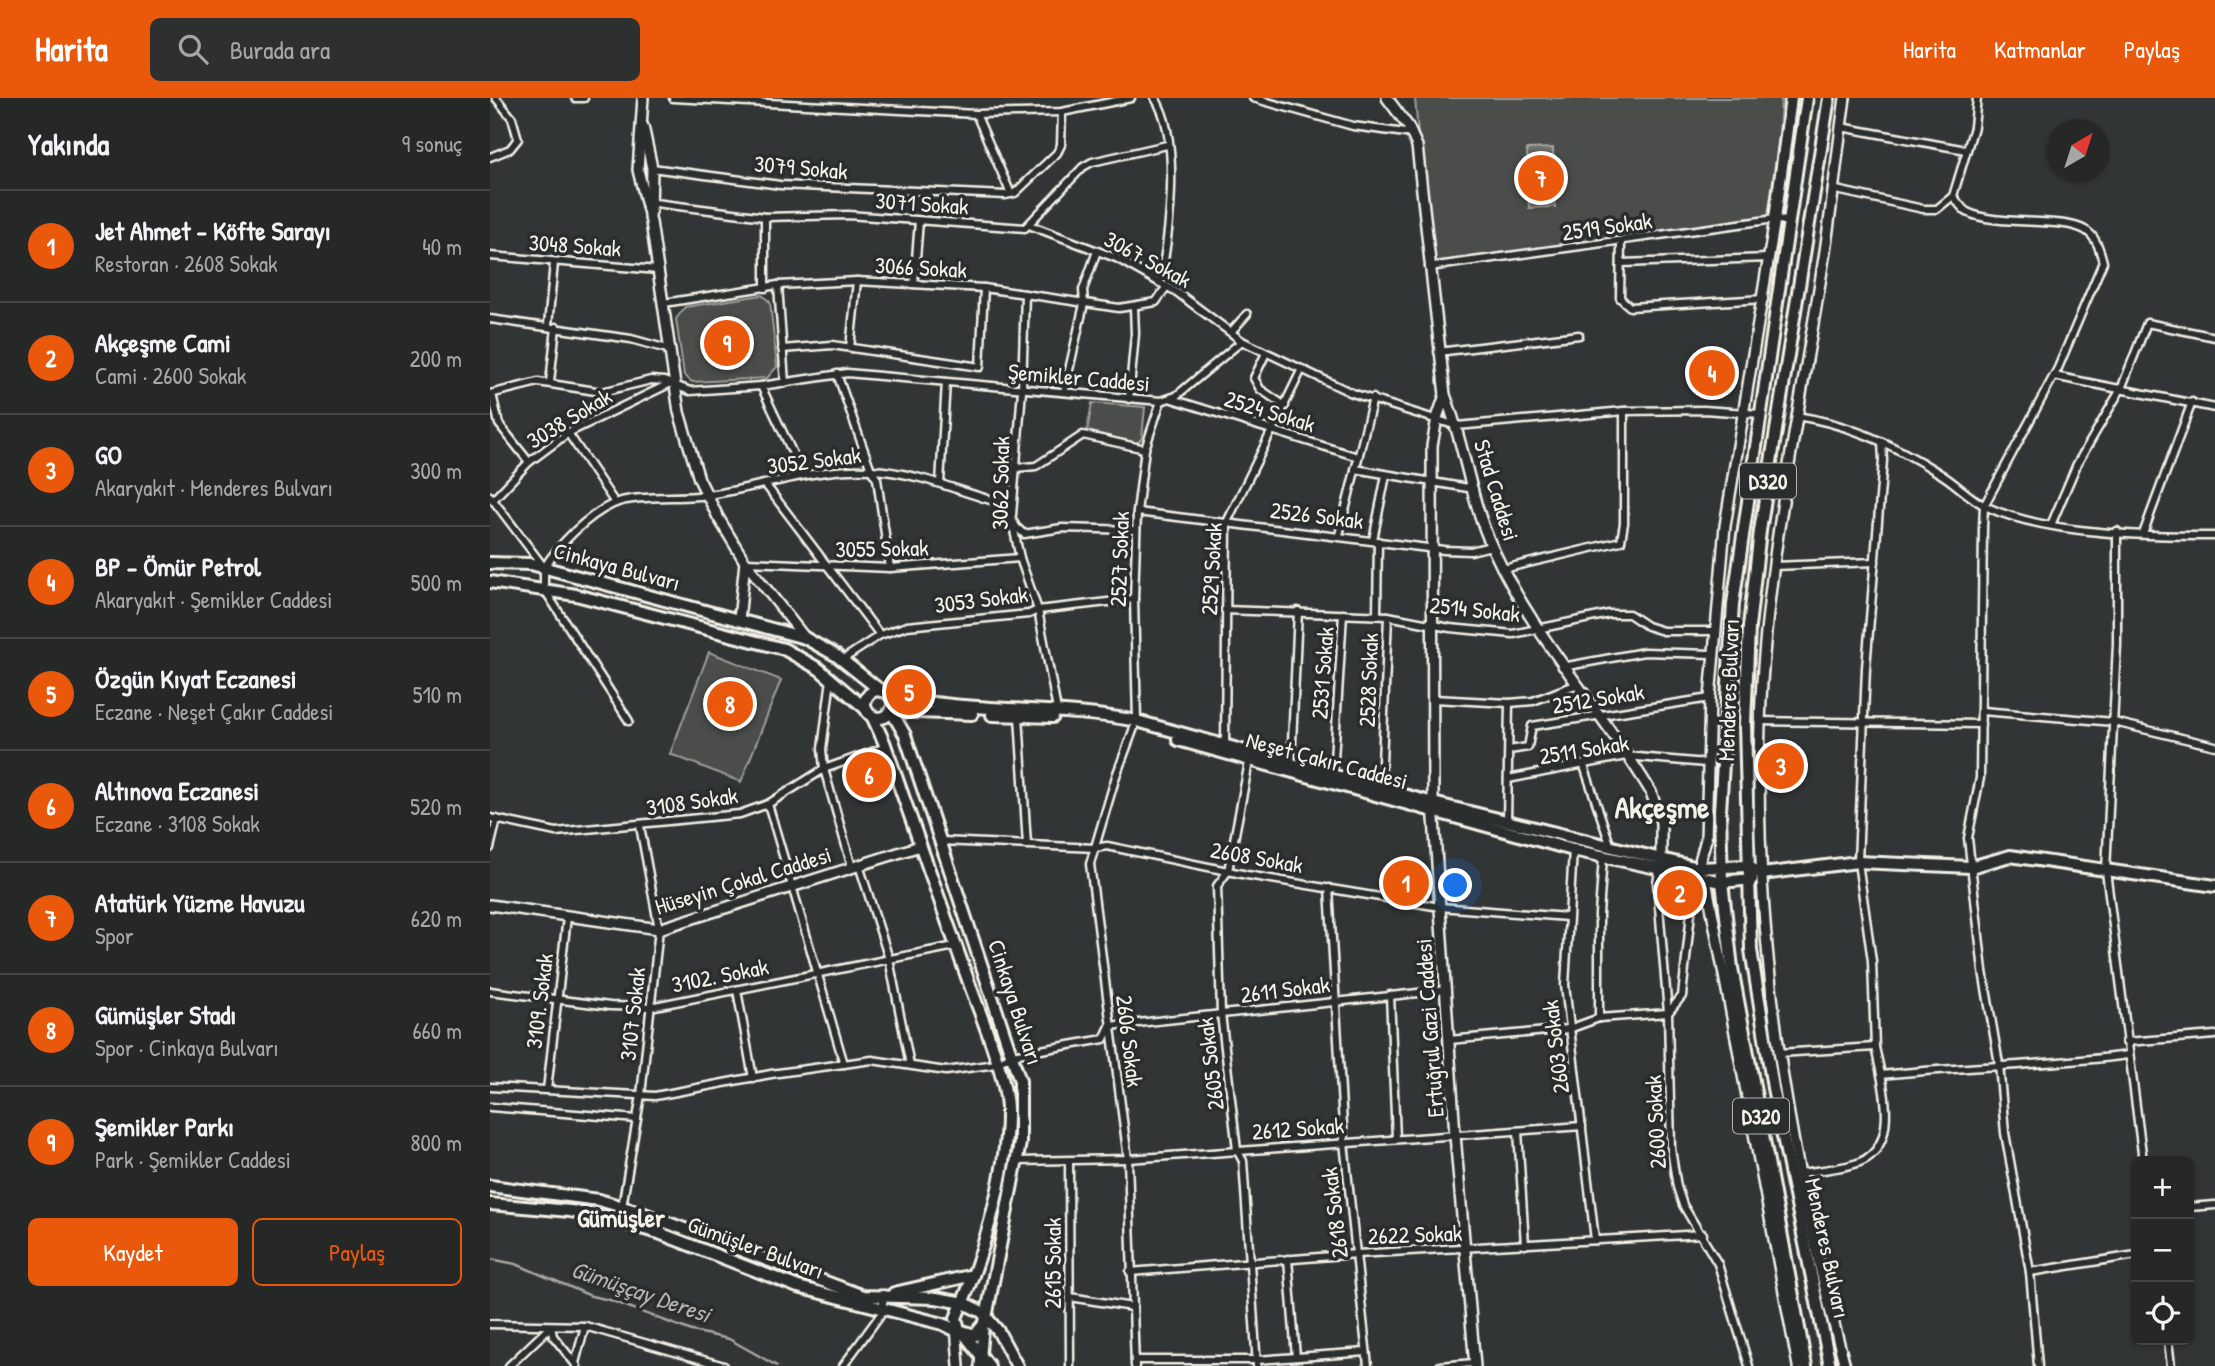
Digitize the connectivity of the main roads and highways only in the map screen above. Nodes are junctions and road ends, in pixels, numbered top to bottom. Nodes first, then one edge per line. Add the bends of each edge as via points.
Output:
1 (642, 98) edge
2 (1387, 98) edge
3 (1791, 98) edge
4 (1807, 98) edge
5 (1829, 98) edge
6 (1845, 98) edge
7 (641, 121) junction
8 (649, 202) junction
9 (1776, 219) joint
10 (1445, 395) junction
11 (745, 562) junction
12 (490, 563) edge
13 (490, 582) edge
14 (739, 620) junction
15 (805, 638) junction
16 (885, 693) junction
17 (891, 711) junction
18 (869, 712) junction
19 (1136, 724) junction
20 (1433, 807) junction
21 (920, 846) junction
22 (1660, 865) junction
23 (1721, 865) junction
24 (1747, 866) junction
25 (1697, 872) junction
26 (1762, 874) junction
27 (1748, 881) junction
28 (1721, 882) junction
29 (2215, 886) edge
30 (490, 905) edge
31 (490, 1185) edge
32 (490, 1204) edge
33 (973, 1275) junction
34 (883, 1296) junction
35 (964, 1306) junction
36 (984, 1323) junction
37 (959, 1329) junction
38 (981, 1352) junction
39 (1474, 1364) edge
40 (959, 1366) edge
41 (980, 1366) edge
42 (989, 1366) edge
43 (1017, 1366) edge
44 (1798, 1366) edge
45 (1806, 1366) edge
46 (1830, 1366) edge
47 (1844, 1366) edge

1 - 7 main road
2 - 10 main road, Stad Caddesi via 1417,146
3 - 9 main road
4 - 23 main road, Menderes Bulvarı / D320 via 1742,530 1727,673
5 - 24 main road, Menderes Bulvarı / D320 via 1760,531 1749,628
6 - 26 main road via 1824,262 1768,603 1760,721
7 - 8 main road via 652,168
7 - 8 main road via 638,170
8 - 11 main road via 682,423 707,495
9 - 25 main road via 1725,526 1712,654 1706,839
10 - 20 main road, Ertuğrul Gazi Caddesi via 1437,418 1430,548
10 - 22 main road, Stad Caddesi via 1491,546 1538,630 1639,771 1658,808
11 - 14 main road
11 - 15 main road
12 - 14 main road, Cinkaya Bulvarı via 531,564
13 - 18 main road, Cinkaya Bulvarı via 544,589 784,649 802,656
14 - 15 main road, Cinkaya Bulvarı
15 - 16 main road, Cinkaya Bulvarı
16 - 17 main road via 892,702
16 - 18 main road via 868,696
16 - 19 main road, Neşet Çakır Caddesi via 970,708 1057,710
17 - 18 main road via 883,718
17 - 19 main road, Neşet Çakır Caddesi
17 - 36 main road, Cinkaya Bulvarı via 905,735 1020,1082 1017,1161
18 - 21 main road, Cinkaya Bulvarı
19 - 20 main road, Neşet Çakır Caddesi via 1381,788
19 - 20 main road, Neşet Çakır Caddesi via 1249,762
20 - 22 main road, Neşet Çakır Caddesi via 1507,822
20 - 22 main road, Neşet Çakır Caddesi via 1573,850
20 - 39 main road, Ertuğrul Gazi Caddesi
21 - 30 main road, Hüseyin Çokal Caddesi via 659,929
21 - 33 main road, Cinkaya Bulvarı via 1007,1105 1006,1145
22 - 25 main road, Neşet Çakır Caddesi
23 - 24 main road, Neşet Çakır Caddesi
23 - 25 main road, Neşet Çakır Caddesi
23 - 28 main road, Menderes Bulvarı / D320
24 - 26 main road
24 - 27 main road, Menderes Bulvarı / D320
25 - 28 main road, Neşet Çakır Caddesi
25 - 44 main road via 1707,885
26 - 27 main road
26 - 29 main road via 1858,862 1971,867 2010,856
26 - 47 main road via 1764,935 1779,1053
27 - 28 main road, Neşet Çakır Caddesi
27 - 46 main road, Menderes Bulvarı / D320 via 1760,1012
28 - 45 main road, Menderes Bulvarı / D320 via 1732,968
31 - 34 main road, Gümüşler Bulvarı via 599,1200 863,1296
32 - 37 main road, Gümüşler Bulvarı via 604,1218 659,1233 798,1287
33 - 34 main road
33 - 35 main road, Cinkaya Bulvarı
34 - 35 main road via 936,1298
35 - 36 main road via 976,1308
35 - 37 main road, Cinkaya Bulvarı
36 - 37 main road via 975,1335
36 - 38 main road
36 - 43 main road via 998,1331
37 - 38 main road, Gümüşler Bulvarı
37 - 40 main road
38 - 41 main road
38 - 42 main road, Gümüşler Bulvarı

